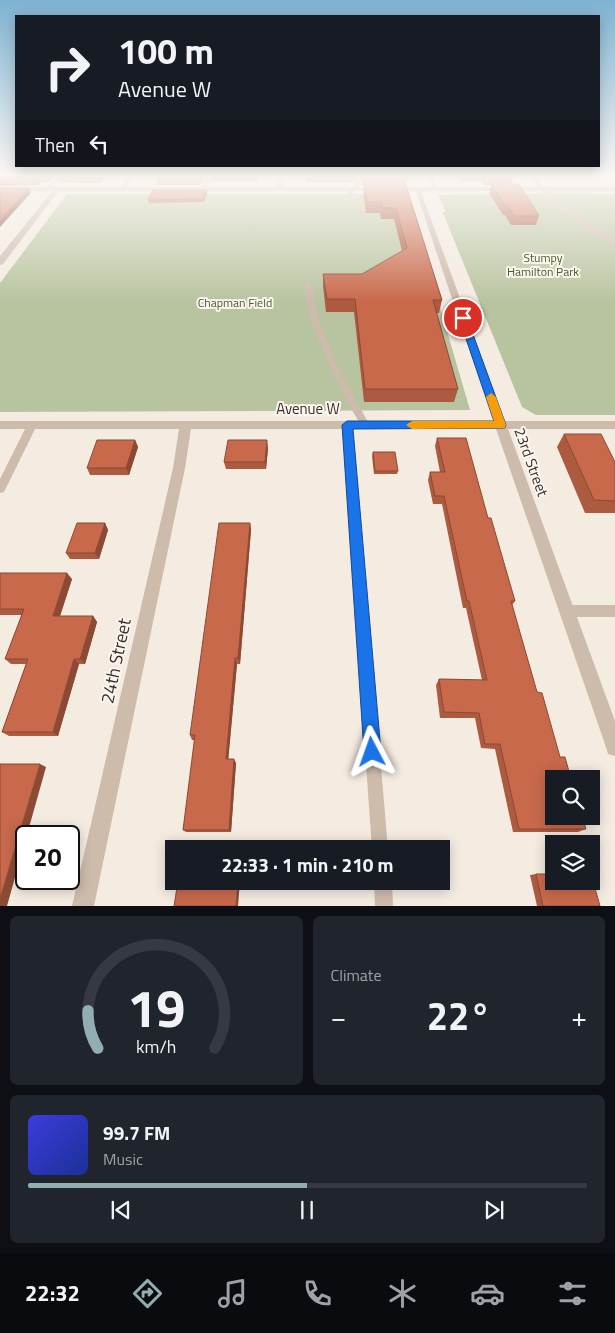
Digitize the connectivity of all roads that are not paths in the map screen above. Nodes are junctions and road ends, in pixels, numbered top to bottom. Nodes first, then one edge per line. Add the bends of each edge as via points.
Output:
1 (34, 218) edge
2 (427, 218) edge
3 (575, 218) edge
4 (615, 242) edge
5 (0, 262) edge
6 (310, 284) dead end
7 (0, 425) edge
8 (32, 425) junction
9 (186, 425) junction
10 (347, 425) junction
11 (366, 425) junction
12 (501, 425) junction
13 (615, 425) edge
14 (0, 489) edge
15 (567, 611) junction
16 (615, 611) edge
17 (615, 747) edge
18 (379, 840) edge
19 (383, 890) edge
20 (83, 906) edge
21 (384, 906) edge

1 - 5 street
2 - 12 street, 23rd Street
3 - 4 street
6 - 11 lane via 309,301 332,364
7 - 8 street, Avenue W
8 - 9 street, Avenue W
8 - 14 lane
9 - 10 street, Avenue W
9 - 20 street, 24th Street
10 - 11 street, Avenue W
10 - 18 lane
11 - 12 street, Avenue W
12 - 13 street, Avenue W
12 - 15 street, 23rd Street
15 - 16 lane
15 - 17 street, 23rd Street
19 - 21 lane

